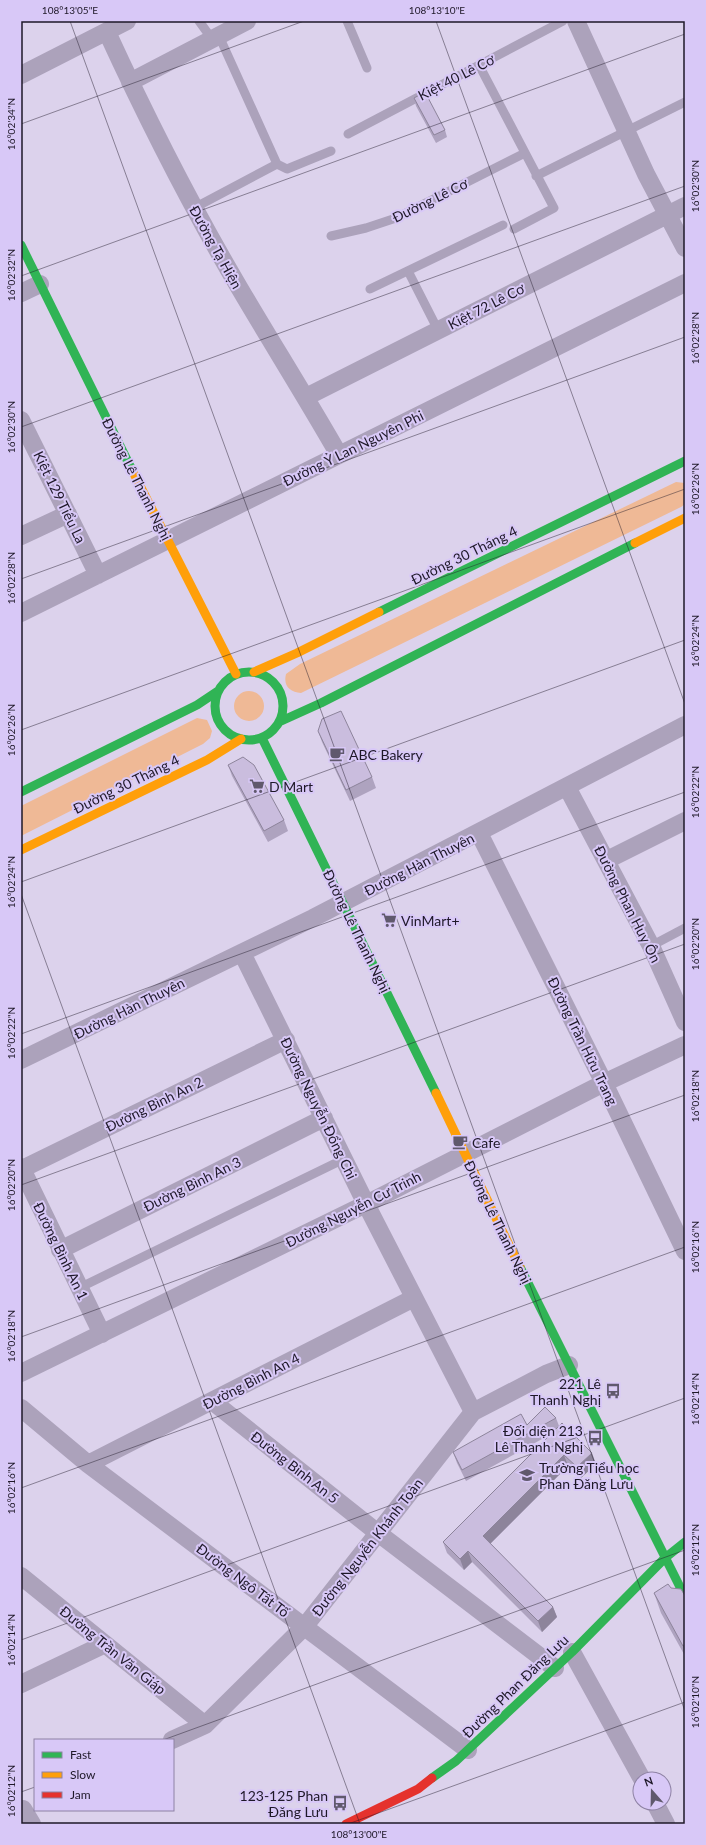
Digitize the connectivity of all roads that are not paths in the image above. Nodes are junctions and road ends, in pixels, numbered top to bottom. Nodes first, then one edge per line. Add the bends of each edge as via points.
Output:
1 (127, 21) edge
2 (199, 21) edge
3 (247, 21) edge
4 (347, 21) edge
5 (564, 21) edge
6 (576, 21) edge
7 (107, 32) junction
8 (215, 37) junction
9 (479, 65) junction
10 (367, 68) dead end
11 (21, 75) edge
12 (130, 82) junction
13 (685, 102) edge
14 (626, 131) junction
15 (348, 134) dead end
16 (331, 151) dead end
17 (525, 153) junction
18 (277, 164) junction
19 (536, 176) junction
20 (685, 206) edge
21 (194, 208) junction
22 (667, 215) junction
23 (503, 225) dead end
24 (514, 229) dead end
25 (331, 236) dead end
26 (21, 245) edge
27 (685, 248) edge
28 (408, 271) junction
29 (685, 283) edge
30 (40, 284) junction
31 (370, 289) dead end
32 (21, 293) edge
33 (438, 330) junction
34 (306, 397) junction
35 (21, 420) edge
36 (340, 455) junction
37 (685, 461) edge
38 (68, 514) junction
39 (685, 518) edge
40 (21, 536) edge
41 (168, 540) junction
42 (98, 575) junction
43 (21, 613) edge
44 (254, 672) junction
45 (236, 674) junction
46 (218, 691) junction
47 (279, 722) junction
48 (685, 725) edge
49 (262, 738) junction
50 (241, 740) junction
51 (567, 787) junction
52 (21, 792) edge
53 (685, 821) edge
54 (479, 832) junction
55 (21, 850) edge
56 (607, 860) junction
57 (343, 902) junction
58 (685, 928) edge
59 (651, 946) junction
60 (242, 953) junction
61 (685, 1022) edge
62 (286, 1040) junction
63 (685, 1044) edge
64 (21, 1060) edge
65 (604, 1083) junction
66 (324, 1118) junction
67 (465, 1152) junction
68 (344, 1159) junction
69 (21, 1168) edge
70 (366, 1204) junction
71 (60, 1250) junction
72 (685, 1251) edge
73 (79, 1288) junction
74 (414, 1298) junction
75 (102, 1334) junction
76 (569, 1365) junction
77 (21, 1373) edge
78 (212, 1401) junction
79 (21, 1408) edge
80 (473, 1412) junction
81 (88, 1464) junction
82 (378, 1533) junction
83 (685, 1542) edge
84 (665, 1558) junction
85 (21, 1576) edge
86 (685, 1597) edge
87 (305, 1626) junction
88 (105, 1644) junction
89 (572, 1652) junction
90 (555, 1668) junction
91 (21, 1684) edge
92 (205, 1725) junction
93 (174, 1739) edge
94 (468, 1750) junction
95 (638, 1771) edge
96 (346, 1824) edge

1 - 7 street
2 - 8 lane
3 - 8 street
4 - 10 lane
5 - 9 lane, Kiệt 40 Lê Cơ
6 - 14 street
7 - 11 street
7 - 12 street, Đường Tạ Hiện
8 - 12 street
8 - 18 lane
9 - 15 lane, Kiệt 40 Lê Cơ
9 - 17 lane
12 - 21 street, Đường Tạ Hiện
13 - 14 lane
14 - 19 lane
14 - 22 street
16 - 18 lane via 286,169
17 - 19 lane
17 - 25 lane, Đường Lê Cơ via 396,218
18 - 21 lane
19 - 24 lane via 554,208
20 - 22 street, Kiệt 72 Lê Cơ
21 - 34 street, Đường Tạ Hiện via 239,289
22 - 27 street
22 - 33 street, Kiệt 72 Lê Cơ
23 - 28 lane
26 - 30 street, Đường Lê Thanh Nghị
28 - 31 lane
28 - 33 lane
29 - 36 street, Đường Ỷ Lan Nguyên Phi
30 - 32 street
30 - 41 street, Đường Lê Thanh Nghị
33 - 34 street, Kiệt 72 Lê Cơ
34 - 36 street, Đường Tạ Hiện
35 - 38 street, Kiệt 129 Tiểu La
36 - 41 street, Đường Ỷ Lan Nguyên Phi
37 - 44 street, Đường 30 Tháng 4
38 - 40 street
38 - 42 street, Kiệt 129 Tiểu La
39 - 47 street
41 - 42 street, Đường Ỷ Lan Nguyên Phi
41 - 45 street, Đường Lê Thanh Nghị
42 - 43 street, Đường Ỷ Lan Nguyên Phi
44 - 45 street
44 - 47 street via 271,680 282,695
45 - 46 street
46 - 50 street via 215,701 218,721 231,736
46 - 52 street via 197,705
47 - 49 street
48 - 51 street, Đường Hàn Thuyên
49 - 50 street
49 - 57 street, Đường Lê Thanh Nghị
50 - 55 street, Đường 30 Tháng 4 via 207,760
51 - 54 street, Đường Hàn Thuyên
51 - 56 street, Đường Phan Huy Ôn
53 - 56 street
54 - 57 street, Đường Hàn Thuyên
54 - 65 street, Đường Trần Hữu Trang
56 - 59 street, Đường Phan Huy Ôn
57 - 60 street, Đường Hàn Thuyên
57 - 67 street, Đường Lê Thanh Nghị
58 - 59 lane
59 - 61 street, Đường Phan Huy Ôn
60 - 62 street, Đường Nguyễn Đổng Chi
60 - 64 street, Đường Hàn Thuyên
62 - 66 street, Đường Nguyễn Đổng Chi
62 - 69 street, Đường Bình An 2
63 - 65 street, Đường Nguyễn Cư Trinh
65 - 67 street, Đường Nguyễn Cư Trinh
65 - 72 street, Đường Trần Hữu Trang
66 - 68 street, Đường Nguyễn Đổng Chi
66 - 71 street, Đường Bình An 3
67 - 70 street, Đường Nguyễn Cư Trinh
67 - 76 street, Đường Lê Thanh Nghị
68 - 70 street, Đường Nguyễn Đổng Chi
68 - 73 lane
69 - 71 street, Đường Bình An 1
70 - 74 street, Đường Nguyễn Đổng Chi
70 - 75 street, Đường Nguyễn Cư Trinh
71 - 73 street, Đường Bình An 1
73 - 75 street, Đường Bình An 1
74 - 78 street, Đường Bình An 4
74 - 80 street, Đường Nguyễn Đổng Chi
75 - 77 street, Đường Nguyễn Cư Trinh
76 - 80 street, Đường Nguyễn Khánh Toàn via 546,1374
76 - 84 street, Đường Lê Thanh Nghị
78 - 81 street, Đường Bình An 4
78 - 82 street, Đường Bình An 5
79 - 81 street, Đường Ngô Tất Tố
80 - 82 street, Đường Nguyễn Khánh Toàn
81 - 87 street, Đường Ngô Tất Tố
82 - 87 street, Đường Nguyễn Khánh Toàn
82 - 90 street, Đường Bình An 5
83 - 84 street, Đường Phan Đăng Lưu
84 - 86 street, Đường Lê Thanh Nghị
84 - 89 street, Đường Phan Đăng Lưu
85 - 88 street, Đường Trần Văn Giáp
87 - 92 street, Đường Nguyễn Khánh Toàn
87 - 94 street, Đường Ngô Tất Tố
88 - 91 street
88 - 92 street, Đường Trần Văn Giáp
89 - 90 street, Đường Phan Đăng Lưu
89 - 95 street
90 - 94 street, Đường Phan Đăng Lưu
92 - 93 street, Đường Nguyễn Khánh Toàn
94 - 96 street, Đường Phan Đăng Lưu via 442,1773 418,1789

